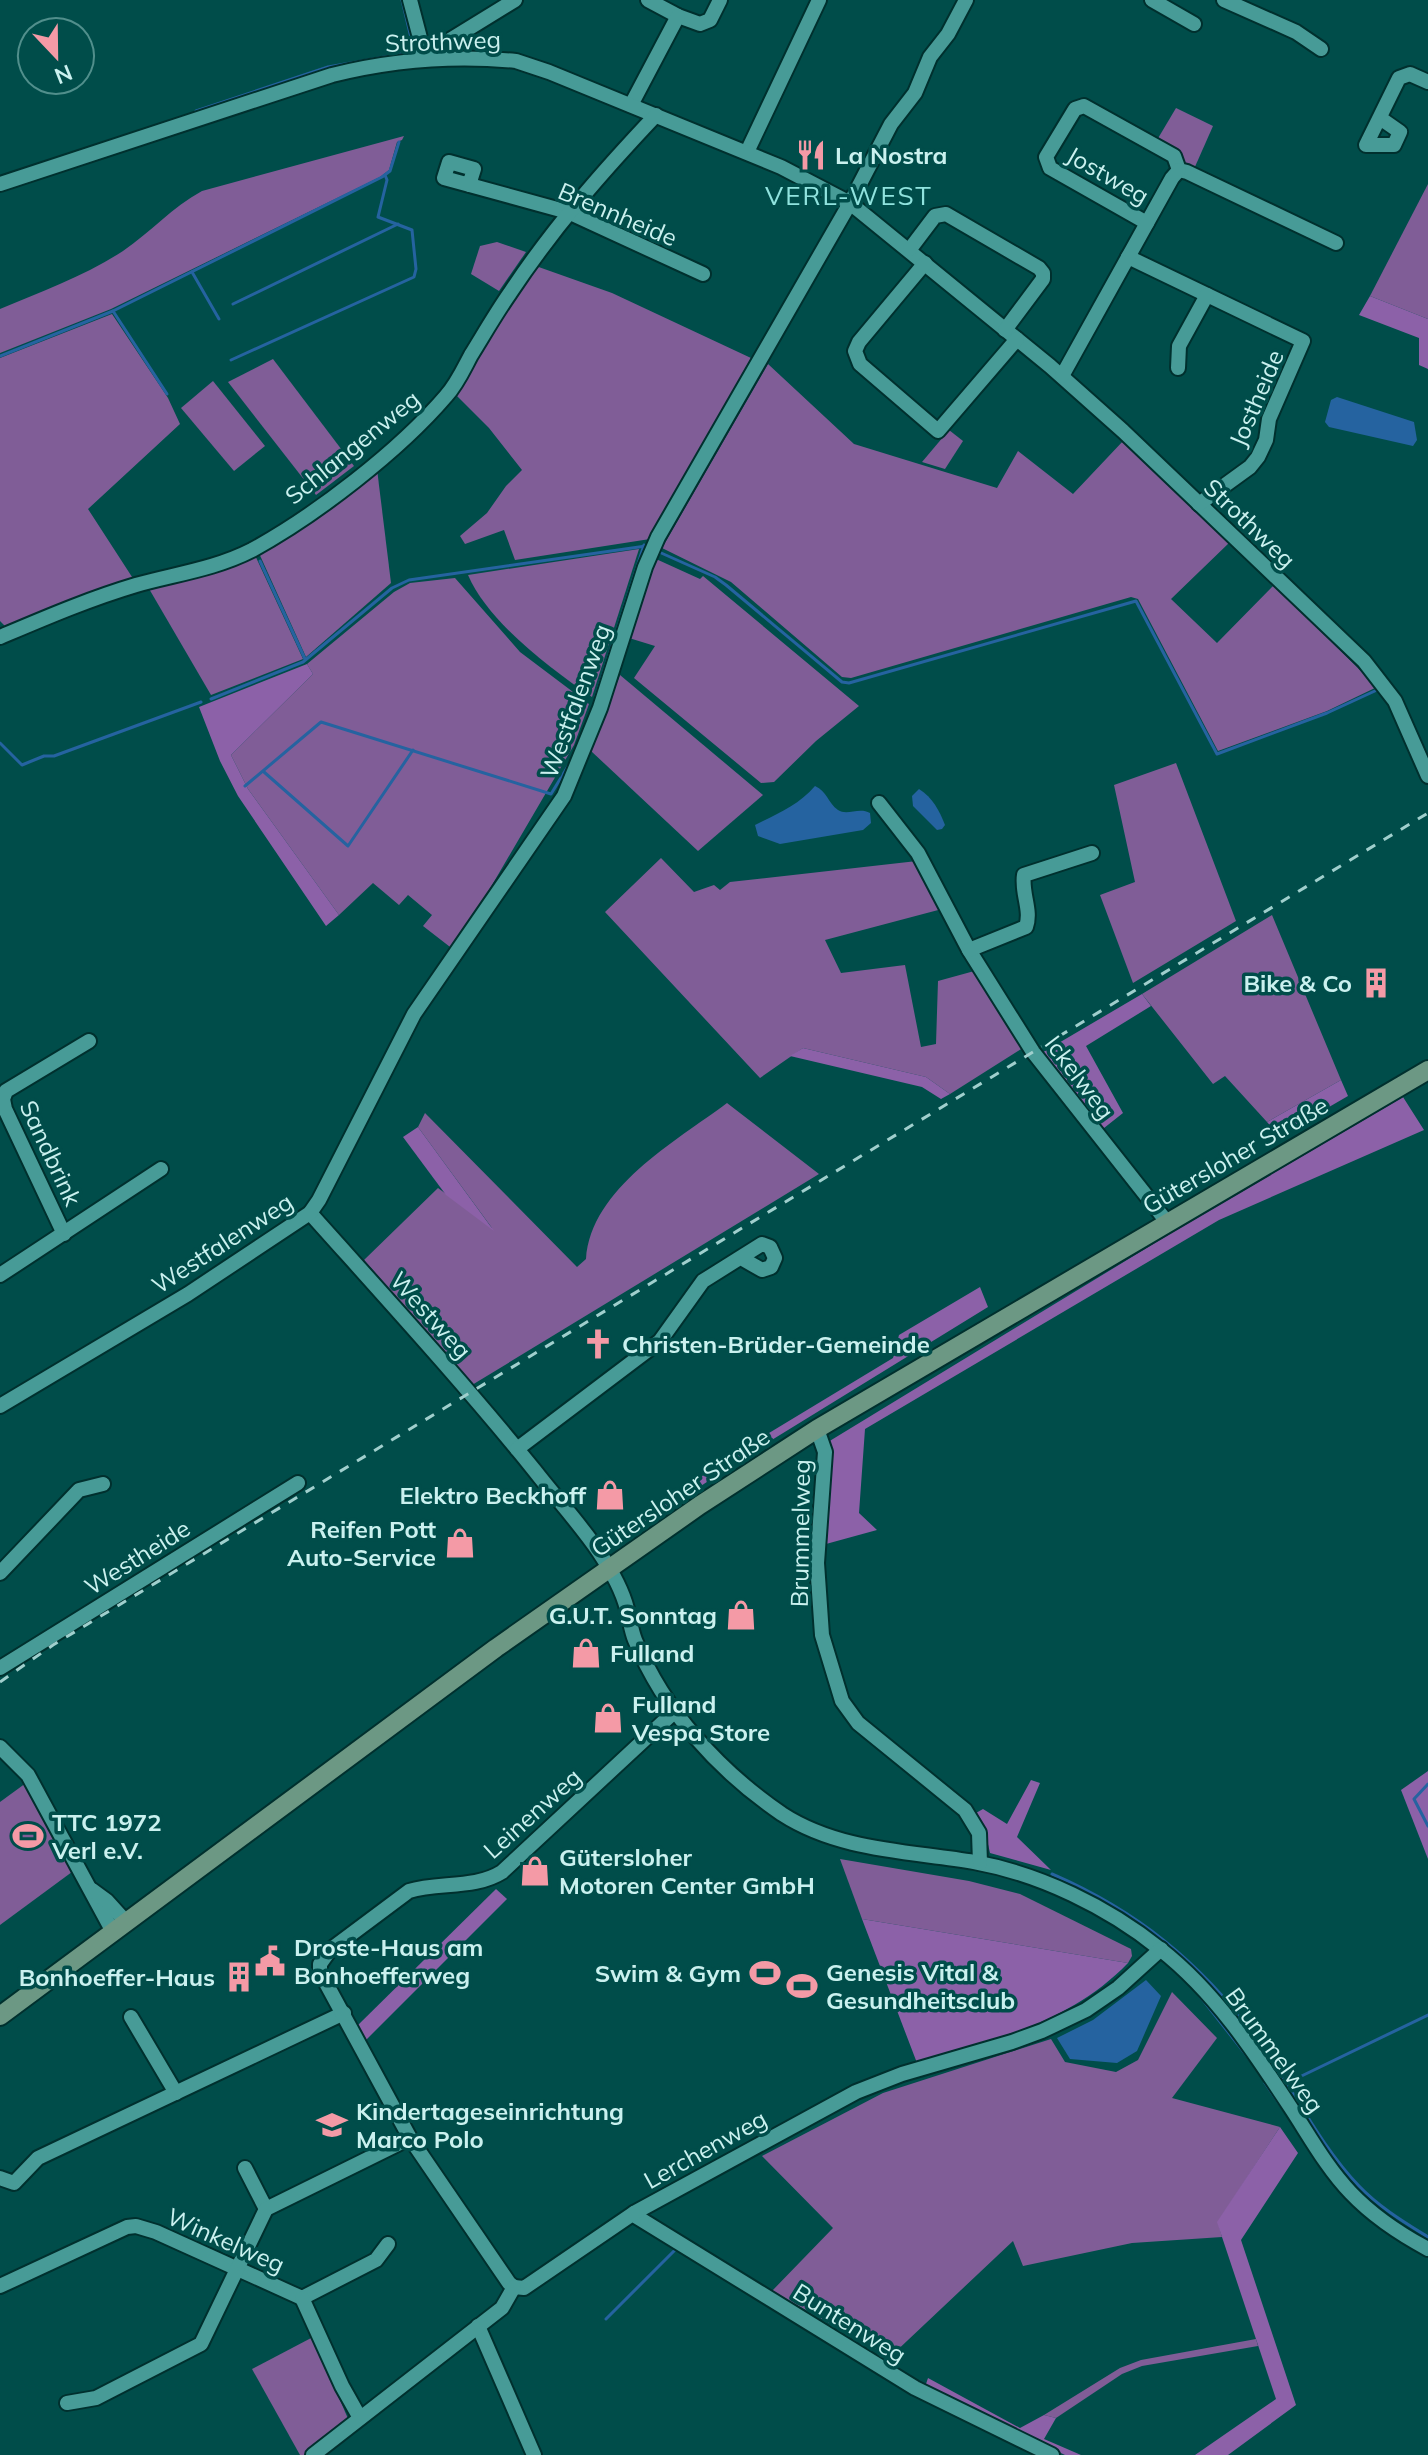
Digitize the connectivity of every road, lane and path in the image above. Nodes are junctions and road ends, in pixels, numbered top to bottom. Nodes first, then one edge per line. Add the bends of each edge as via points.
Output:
1 (410, 0) edge
2 (515, 0) edge
3 (648, 0) edge
4 (720, 0) edge
5 (819, 0) edge
6 (966, 0) edge
7 (1152, 0) edge
8 (1224, 0) edge
9 (678, 16) junction
10 (1194, 24) dead end
11 (1321, 49) dead end
12 (429, 60) junction
13 (1428, 82) edge
14 (631, 105) junction
15 (656, 115) junction
16 (1380, 118) dead end
17 (747, 152) junction
18 (1179, 170) junction
19 (0, 184) edge
20 (469, 185) dead end
21 (850, 203) junction
22 (568, 212) junction
23 (1147, 223) junction
24 (1336, 243) dead end
25 (910, 249) junction
26 (1128, 257) junction
27 (925, 263) junction
28 (703, 274) dead end
29 (1207, 295) junction
30 (1011, 334) junction
31 (1178, 368) dead end
32 (1062, 376) junction
33 (1199, 504) junction
34 (0, 637) edge
35 (1428, 776) edge
36 (879, 803) dead end
37 (1092, 853) dead end
38 (969, 950) junction
39 (89, 1041) dead end
40 (1428, 1070) edge
41 (161, 1169) dead end
42 (310, 1213) junction
43 (1167, 1222) junction
44 (64, 1234) junction
45 (741, 1258) dead end
46 (0, 1275) edge
47 (0, 1406) edge
48 (817, 1429) junction
49 (517, 1449) junction
50 (298, 1483) dead end
51 (103, 1484) dead end
52 (608, 1568) junction
53 (0, 1573) edge
54 (0, 1668) edge
55 (673, 1713) junction
56 (0, 1747) edge
57 (980, 1863) junction
58 (119, 1927) junction
59 (1161, 1949) junction
60 (344, 2013) junction
61 (0, 2016) edge
62 (131, 2017) dead end
63 (176, 2093) junction
64 (410, 2138) junction
65 (245, 2168) dead end
66 (0, 2178) edge
67 (266, 2209) junction
68 (634, 2213) junction
69 (388, 2244) dead end
70 (1428, 2249) edge
71 (237, 2270) junction
72 (0, 2286) edge
73 (514, 2287) junction
74 (302, 2298) junction
75 (478, 2326) junction
76 (67, 2403) dead end
77 (360, 2418) junction
78 (313, 2455) edge
79 (534, 2455) edge
80 (1052, 2455) edge

1 - 12 street
2 - 12 street via 437,48
3 - 9 street
4 - 9 street via 710,20 700,24
5 - 17 street
6 - 21 street, Westfalenweg
7 - 10 street
8 - 11 street
9 - 14 street
12 - 14 street, Strothweg via 516,61
12 - 19 street, Strothweg via 332,75
13 - 16 street via 1410,74 1399,78
14 - 15 street, Strothweg
15 - 17 street, Strothweg
15 - 22 street, Schlangenweg
17 - 21 street, Strothweg
18 - 23 street, Jostweg
18 - 23 street, Jostweg via 1174,156 1084,106 1075,109 1046,157 1050,168
18 - 24 street, Jostweg
20 - 22 street, Brennheide
21 - 25 street, Strothweg
21 - 42 street, Westfalenweg via 658,537 564,796 414,1014
22 - 28 street, Brennheide
22 - 34 street, Schlangenweg via 495,315 450,393 357,478 237,556 84,602
23 - 26 street, Jostweg
25 - 27 street, Strothweg
25 - 30 street via 935,216 946,214 1039,268 1043,279
26 - 29 street, Jostheide
26 - 32 street, Jostweg
27 - 30 street, Strothweg
27 - 30 street via 855,351 860,364 938,431
29 - 31 street via 1179,346
29 - 33 street, Jostheide via 1303,341 1258,457
30 - 32 street, Strothweg
32 - 33 street, Strothweg
33 - 35 street, Strothweg via 1364,661 1395,701
36 - 38 street, Ickelweg via 918,853
37 - 38 street via 1024,875 1030,917 1026,927
38 - 43 street, Ickelweg via 1033,1052
39 - 44 street, Sandbrink via 6,1091 3,1099
40 - 43 main road, Gütersloher Straße
41 - 44 street
42 - 47 street, Westfalenweg via 188,1294
42 - 49 street, Westweg
43 - 48 main road, Gütersloher Straße
44 - 46 street
45 - 49 street via 703,1281 660,1341
48 - 52 main road, Gütersloher Straße
48 - 57 street, Brummelweg via 825,1452 817,1563 822,1635 842,1701 858,1723 965,1810 979,1833
49 - 52 street, Westweg
50 - 54 street, Westheide
51 - 53 street via 79,1490
52 - 55 street, Brummelweg via 621,1591 637,1645
52 - 58 main road, Gütersloher Straße
55 - 57 street, Brummelweg via 730,1772 786,1816 844,1842
55 - 60 street, Leinenweg via 502,1872 488,1881 409,1891 330,1950 320,1972
56 - 58 street via 28,1775 91,1890
57 - 59 street, Brummelweg via 1081,1899
58 - 61 main road, Gütersloher Straße
59 - 68 street, Lerchenweg via 1118,1988 1075,2015 1012,2042 878,2082
59 - 70 street, Brummelweg via 1235,2026 1352,2194
60 - 63 street
60 - 64 street, Leinenweg
62 - 63 street
63 - 66 street via 38,2158 14,2183
64 - 67 street
64 - 73 street, Leinenweg
65 - 67 street
67 - 71 street
68 - 73 street, Lerchenweg via 524,2288
68 - 80 street, Buntenweg via 915,2388
69 - 74 street, Winkelweg via 376,2260
71 - 72 street, Winkelweg via 156,2232 127,2227
71 - 74 street, Winkelweg
71 - 76 street via 201,2344 96,2398
73 - 75 street, Lerchenweg via 502,2308
74 - 77 street, Winkelweg
75 - 77 street, Lerchenweg
75 - 79 street
77 - 78 street, Lerchenweg

